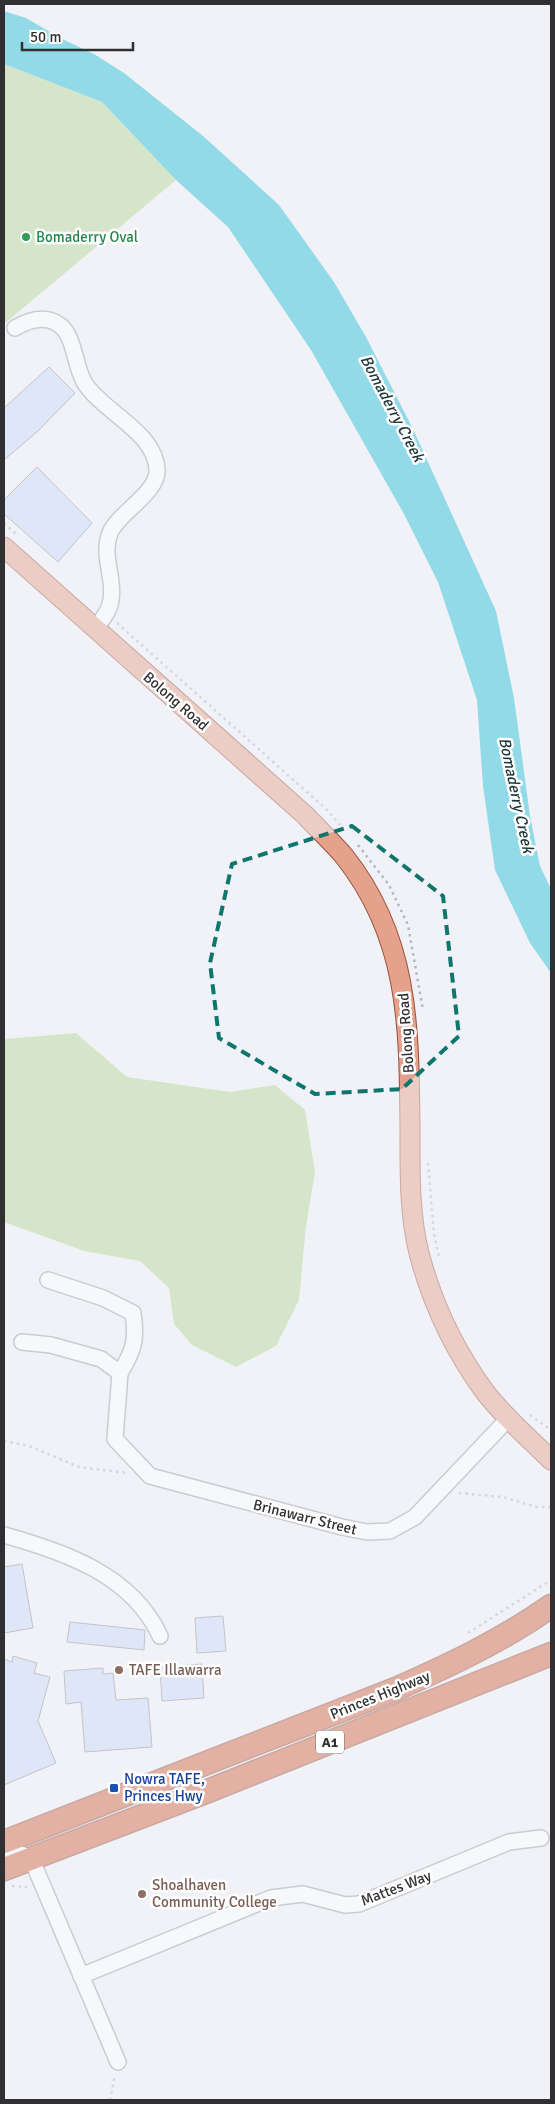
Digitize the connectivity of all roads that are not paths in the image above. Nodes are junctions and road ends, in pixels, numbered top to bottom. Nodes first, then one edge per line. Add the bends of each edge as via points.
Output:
1 (15, 328) dead end
2 (11, 542) edge
3 (95, 629) junction
4 (48, 1280) dead end
5 (22, 1342) dead end
6 (120, 1374) junction
7 (508, 1419) junction
8 (551, 1460) edge
9 (4, 1535) edge
10 (551, 1606) edge
11 (160, 1636) dead end
12 (551, 1654) edge
13 (541, 1838) dead end
14 (4, 1842) edge
15 (4, 1856) edge
16 (31, 1858) junction
17 (6, 1877) edge
18 (81, 1976) junction
19 (118, 2062) road end

1 - 3 street via 40,319 58,324 67,334 84,384 100,402 132,427 154,452 158,472 152,484 110,532 106,550 112,601
2 - 3 main road, Bolong Road
3 - 7 main road, Bolong Road via 305,815 344,856 368,891 389,937 401,977 407,1018 410,1172 419,1252 444,1323 486,1393
4 - 6 street via 104,1298 133,1313 136,1334 130,1356
5 - 6 street via 50,1345 101,1359
6 - 7 street, Brinawarr Street via 115,1439 150,1476 367,1532 390,1531 415,1517
7 - 8 main road, Bolong Road
9 - 11 street via 70,1556 106,1575 151,1617
10 - 14 highway, Princes Highway / A1 via 489,1645 396,1689
12 - 16 highway, Princes Highway / A1 via 227,1784
13 - 18 street, Mattes Way via 509,1842 359,1904 345,1905 303,1894 271,1898
15 - 16 street via 22,1854
16 - 17 highway, Princes Highway / A1
16 - 18 street
18 - 19 street

